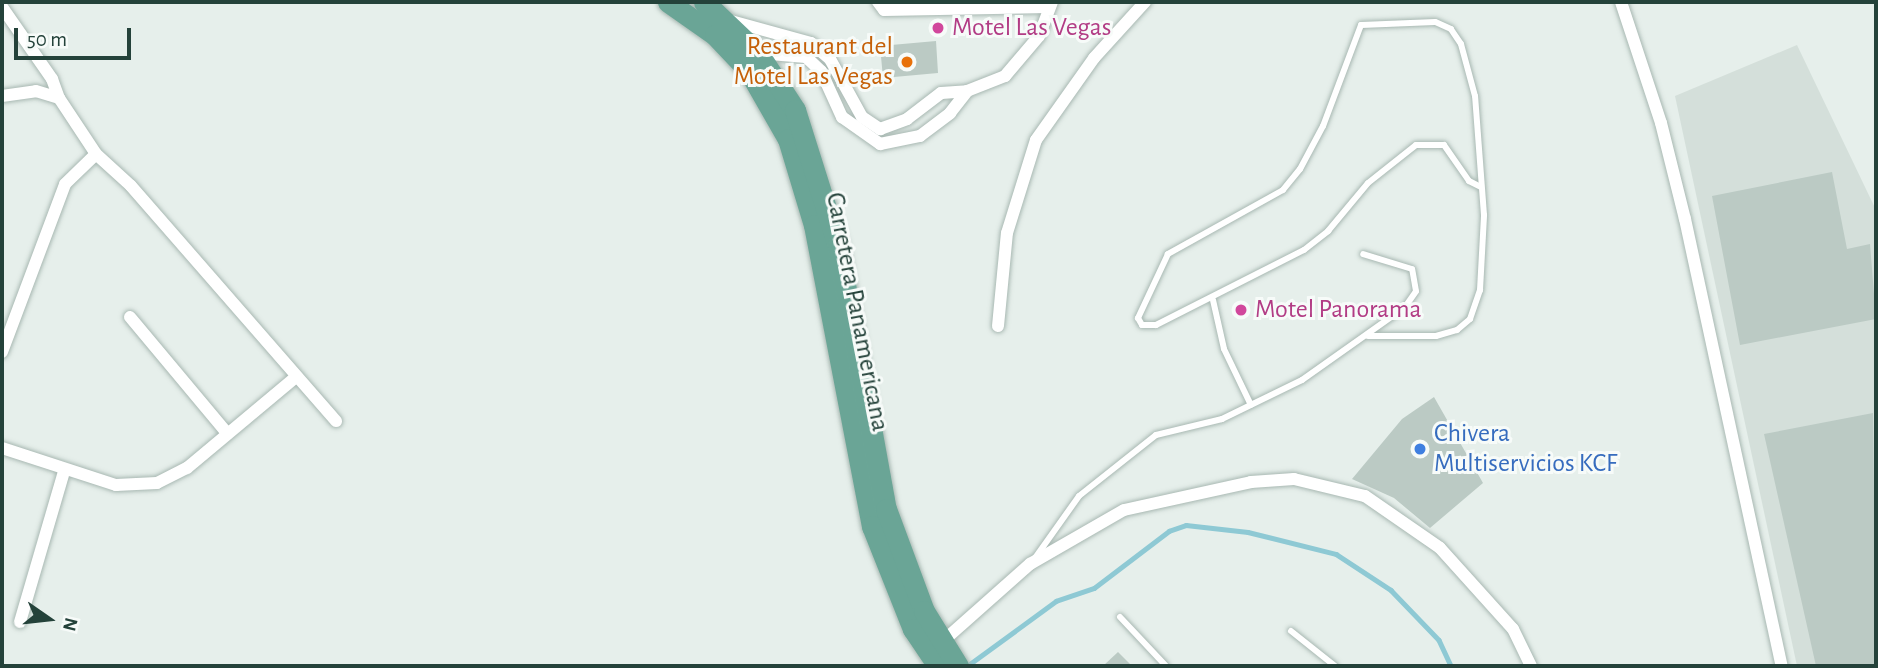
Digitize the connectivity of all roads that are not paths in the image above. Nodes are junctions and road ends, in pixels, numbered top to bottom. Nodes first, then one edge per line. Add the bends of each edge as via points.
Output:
1 (668, 2) edge
2 (704, 2) edge
3 (878, 2) edge
4 (1145, 2) edge
5 (1620, 2) edge
6 (1050, 4) edge
7 (2, 7) edge
8 (724, 18) junction
9 (758, 53) junction
10 (967, 90) junction
11 (2, 96) edge
12 (59, 98) junction
13 (96, 154) junction
14 (1481, 187) junction
15 (1363, 254) dead end
16 (1213, 300) junction
17 (130, 317) dead end
18 (998, 326) dead end
19 (1368, 336) junction
20 (2, 352) edge
21 (296, 377) junction
22 (1251, 405) junction
23 (336, 421) dead end
24 (226, 432) junction
25 (2, 448) edge
26 (64, 472) junction
27 (1030, 564) junction
28 (1120, 617) dead end
29 (20, 622) dead end
30 (1291, 631) dead end
31 (947, 658) edge
32 (1166, 666) edge
33 (1335, 666) edge
34 (1531, 666) edge
35 (1782, 666) edge

1 - 31 main road, Carretera Panamericana via 715,35 750,71 788,139 814,225 872,526 913,629
2 - 8 main road, Carretera Panamericana
3 - 6 street via 884,10
4 - 18 street via 1094,58 1036,140 1007,233
5 - 35 street via 1661,123 1685,219
6 - 10 street via 1025,57 1005,76
7 - 12 street via 52,79
8 - 9 main road, Carretera Panamericana
8 - 10 street via 811,43 830,59 862,117 880,129 907,119 941,93
9 - 10 street via 806,57 821,71 842,117 880,144 920,136 950,113
9 - 31 main road, Carretera Panamericana via 795,110 817,172 838,246 886,509
11 - 12 street via 36,91
12 - 13 street
13 - 20 street via 65,184
13 - 21 street via 131,186
14 - 16 lane via 1469,180 1444,145 1416,145 1387,165 1304,250
14 - 16 lane via 1475,96 1461,44 1435,22 1361,25 1300,169 1283,190 1168,254 1138,318 1142,325 1156,325
14 - 19 lane via 1484,261 1470,319 1457,330 1436,336
15 - 19 lane via 1403,265 1417,279 1405,307
16 - 22 lane via 1224,349
17 - 24 street
19 - 22 lane
21 - 23 street
21 - 24 street
22 - 27 lane via 1222,419 1156,435 1079,496
24 - 26 street via 187,468 157,483 116,485
25 - 26 street
26 - 29 street
27 - 31 street
27 - 34 street via 1124,510 1151,502 1251,482 1332,485 1366,496 1440,548 1513,629
28 - 32 lane
30 - 33 lane

